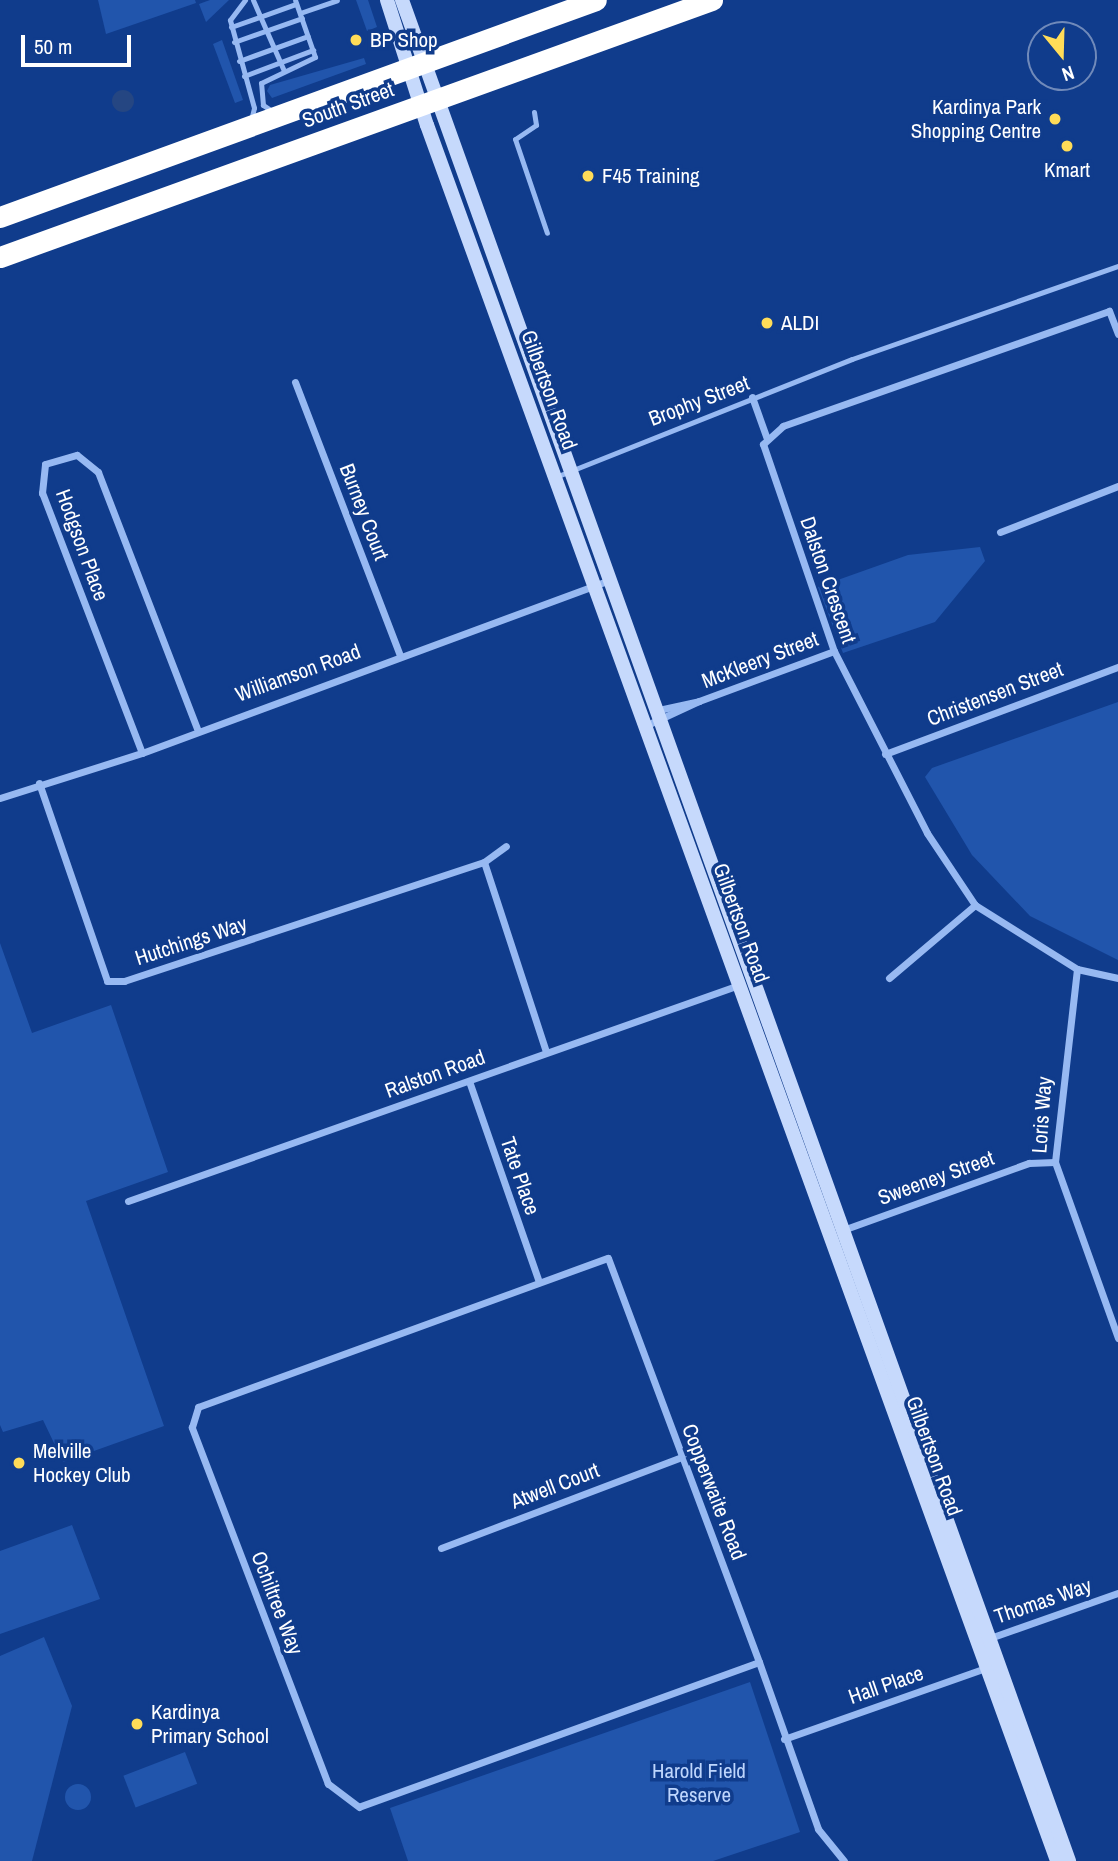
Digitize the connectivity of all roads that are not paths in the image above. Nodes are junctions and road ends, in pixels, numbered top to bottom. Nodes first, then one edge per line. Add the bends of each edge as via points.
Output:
1 (245, 0) edge
2 (253, 0) edge
3 (337, 0) edge
4 (387, 0) edge
5 (401, 0) edge
6 (596, 0) edge
7 (712, 0) edge
8 (296, 2) edge
9 (301, 16) junction
10 (259, 17) junction
11 (231, 27) junction
12 (265, 32) junction
13 (308, 36) junction
14 (234, 43) junction
15 (271, 49) junction
16 (313, 50) junction
17 (239, 61) junction
18 (276, 64) junction
19 (417, 65) junction
20 (284, 71) junction
21 (244, 76) junction
22 (429, 102) junction
23 (534, 112) dead end
24 (286, 113) junction
25 (244, 128) junction
26 (0, 216) edge
27 (547, 233) dead end
28 (0, 257) edge
29 (1118, 266) edge
30 (1118, 334) edge
31 (295, 382) dead end
32 (752, 397) junction
33 (767, 439) junction
34 (564, 474) junction
35 (1118, 486) edge
36 (1000, 532) dead end
37 (603, 582) junction
38 (834, 651) junction
39 (400, 656) junction
40 (1118, 667) edge
41 (651, 718) junction
42 (197, 729) junction
43 (142, 753) junction
44 (885, 754) junction
45 (39, 783) junction
46 (0, 798) edge
47 (506, 846) dead end
48 (484, 862) junction
49 (975, 905) junction
50 (1077, 969) junction
51 (890, 978) dead end
52 (1118, 978) edge
53 (747, 982) junction
54 (546, 1052) junction
55 (469, 1081) junction
56 (1055, 1162) junction
57 (128, 1201) dead end
58 (836, 1233) junction
59 (608, 1258) joint
60 (538, 1282) junction
61 (1118, 1338) edge
62 (682, 1457) junction
63 (441, 1548) dead end
64 (1118, 1593) edge
65 (984, 1640) junction
66 (759, 1662) junction
67 (993, 1665) junction
68 (784, 1739) junction
69 (844, 1861) edge
70 (1057, 1861) edge
71 (1069, 1861) edge

1 - 11 lane via 233,11
2 - 10 lane
3 - 9 lane
4 - 19 street, Gilbertson Road
5 - 19 street, Gilbertson Road
6 - 19 highway, South Street
7 - 22 highway, South Street
8 - 9 lane
8 - 10 lane
9 - 12 lane
9 - 13 lane
10 - 11 lane
10 - 12 lane
11 - 14 lane
12 - 14 lane
12 - 15 lane
13 - 15 lane
13 - 16 lane
14 - 17 lane
15 - 17 lane
15 - 18 lane
16 - 18 lane
16 - 20 lane via 313,60
17 - 21 lane
18 - 20 lane
18 - 21 lane
19 - 22 street, Gilbertson Road
19 - 22 street, Gilbertson Road
19 - 24 highway, South Street
20 - 24 lane via 259,88 265,108
21 - 25 lane via 254,109
22 - 28 highway, South Street
22 - 34 street, Gilbertson Road
22 - 34 street, Gilbertson Road
23 - 27 lane via 536,125 515,139
24 - 25 highway, South Street
25 - 26 highway, South Street
29 - 32 lane, Brophy Street
30 - 33 street via 1109,311 783,426
31 - 39 street, Burney Court
32 - 33 street
32 - 34 lane, Brophy Street
33 - 38 street, Dalston Crescent via 762,444
34 - 37 street, Gilbertson Road
35 - 36 street
37 - 39 street, Williamson Road
37 - 41 street, Gilbertson Road
38 - 41 street, McKleery Street
38 - 44 street, Dalston Crescent
39 - 42 street, Williamson Road
40 - 44 street, Christensen Street
41 - 53 street, Gilbertson Road
42 - 43 street, Williamson Road
42 - 43 street, Hodgson Place via 98,472 77,455 46,464 42,494
43 - 45 street, Williamson Road
44 - 49 street, Dalston Crescent
45 - 46 street, Williamson Road
45 - 48 street, Hutchings Way via 107,981 124,981
47 - 48 street, Hutchings Way
48 - 54 street
49 - 50 street, Dalston Crescent
49 - 51 street
50 - 52 street, Dalston Crescent
50 - 56 street, Loris Way
53 - 54 street, Ralston Road
53 - 58 street, Gilbertson Road
54 - 55 street, Ralston Road
55 - 57 street, Ralston Road
55 - 60 street, Tate Place
56 - 58 street, Sweeney Street via 1029,1163
56 - 61 street, Loris Way
58 - 65 street, Gilbertson Road
59 - 60 street, Ochiltree Way
59 - 62 street, Copperwaite Road
60 - 66 street, Ochiltree Way via 198,1407 192,1427 328,1784 359,1807
62 - 63 street, Atwell Court
62 - 66 street, Copperwaite Road
64 - 65 street, Thomas Way
65 - 67 street, Gilbertson Road
66 - 68 street, Copperwaite Road
67 - 68 street, Hall Place
67 - 70 street, Gilbertson Road
67 - 71 street, Gilbertson Road
68 - 69 street, Copperwaite Road via 818,1829

